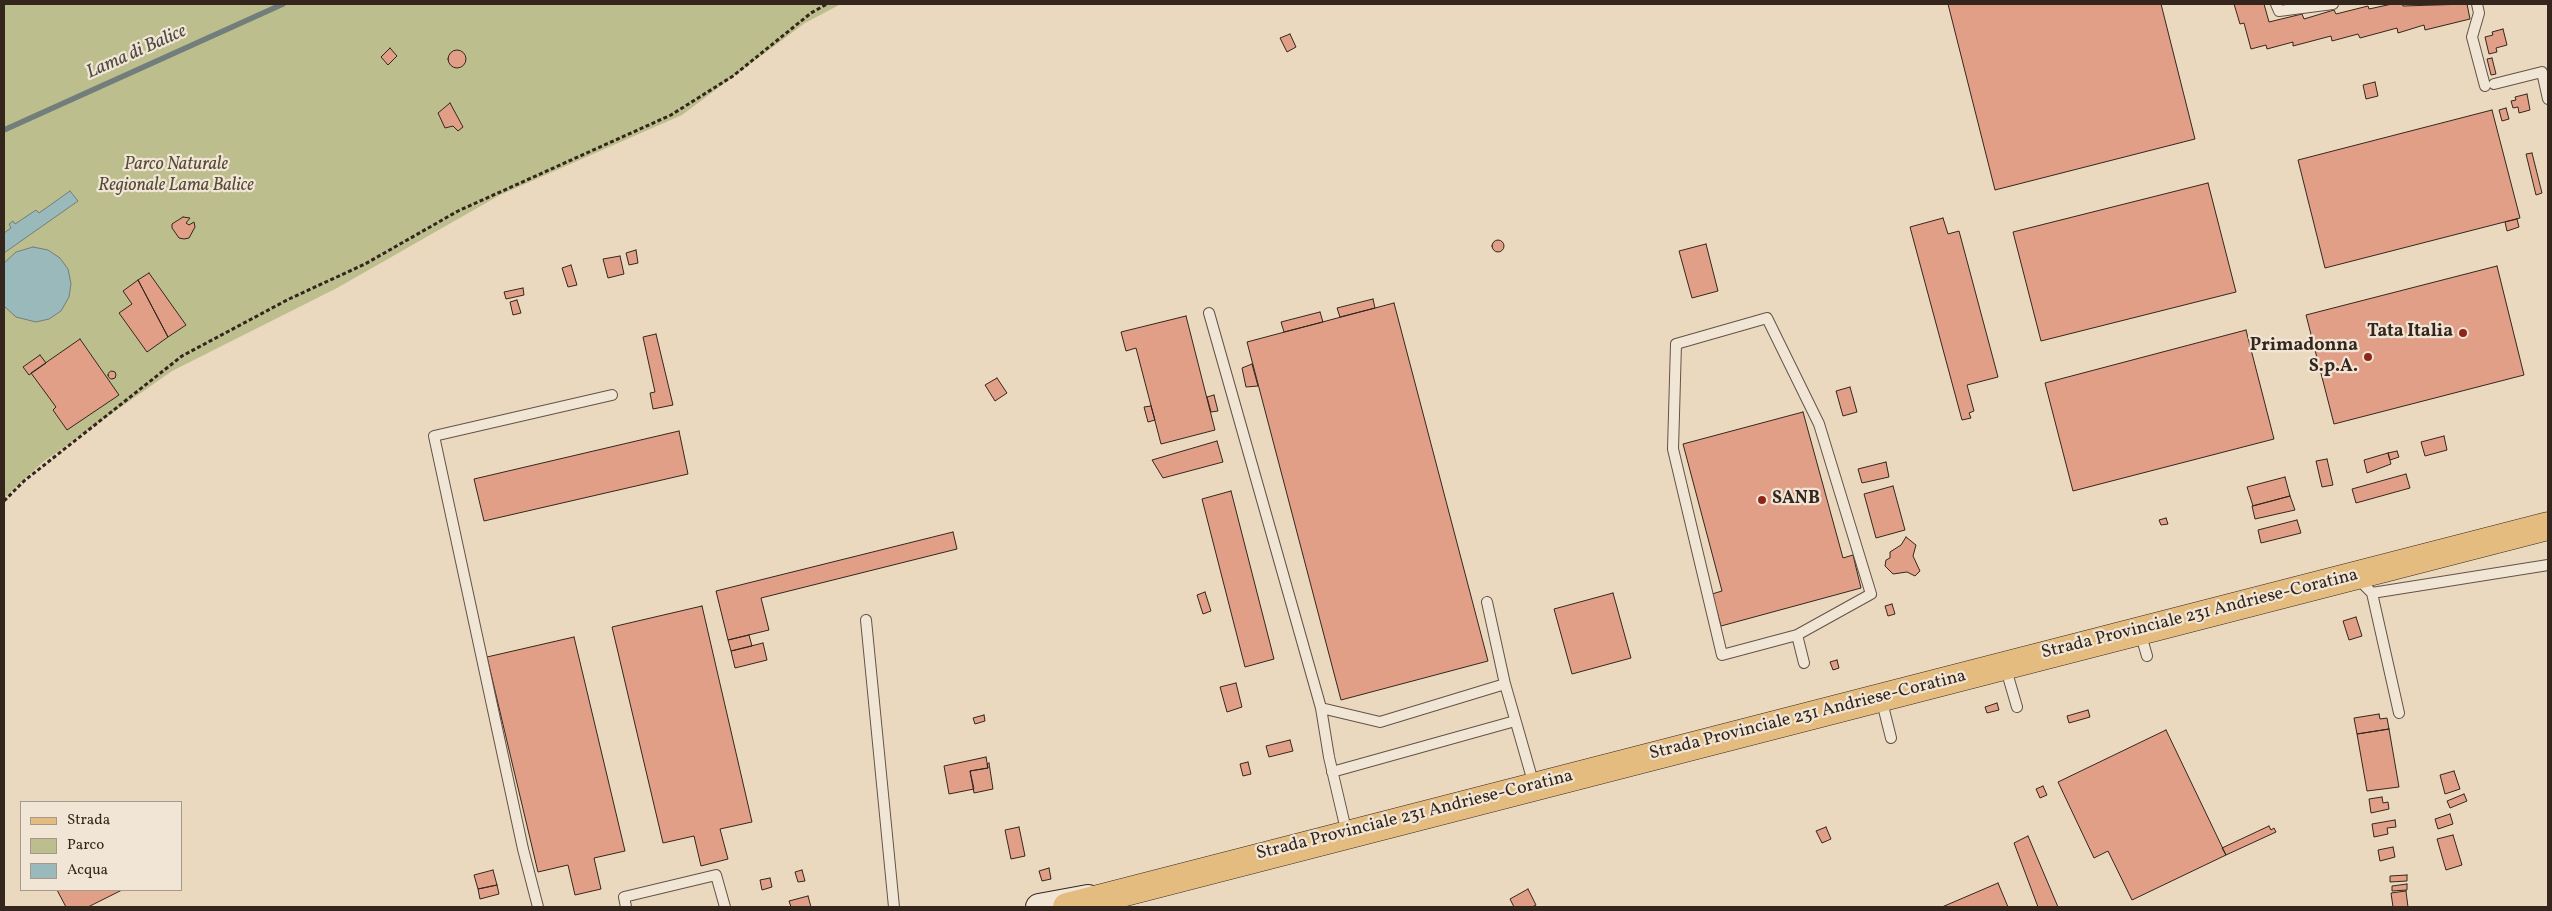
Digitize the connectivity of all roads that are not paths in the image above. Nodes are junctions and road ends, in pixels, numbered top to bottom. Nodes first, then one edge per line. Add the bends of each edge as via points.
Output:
1 (2276, 4) edge
2 (2333, 4) edge
3 (2477, 4) edge
4 (2548, 99) edge
5 (1210, 313) dead end
6 (612, 395) dead end
7 (2548, 526) edge
8 (2548, 565) edge
9 (2363, 584) junction
10 (1487, 602) dead end
11 (866, 620) dead end
12 (1797, 635) junction
13 (1804, 663) dead end
14 (2005, 665) junction
15 (1505, 684) junction
16 (1881, 697) junction
17 (2017, 707) dead end
18 (1321, 708) junction
19 (2399, 712) dead end
20 (1515, 721) junction
21 (1891, 738) dead end
22 (1332, 772) junction
23 (1534, 786) junction
24 (1347, 834) junction
25 (1133, 889) junction
26 (538, 907) edge
27 (626, 907) edge
28 (725, 907) edge
29 (894, 907) edge
30 (1039, 907) edge
31 (1067, 907) edge

1 - 2 lane via 2278,11
3 - 4 lane via 2479,13 2472,37 2489,85 2542,72
5 - 18 lane
6 - 26 lane via 434,436
7 - 9 main road, Strada Provinciale 231 Andriese-Coratina
8 - 9 lane
9 - 14 main road, Strada Provinciale 231 Andriese-Coratina via 2143,643
9 - 19 lane
10 - 15 lane
11 - 29 lane
12 - 12 lane via 1722,655 1673,448 1676,344 1767,318 1819,424 1871,594
12 - 13 lane
14 - 16 main road, Strada Provinciale 231 Andriese-Coratina
14 - 17 lane
15 - 18 lane via 1380,722
15 - 20 lane
16 - 21 lane
16 - 23 main road, Strada Provinciale 231 Andriese-Coratina
18 - 22 lane
20 - 22 lane
20 - 23 lane
22 - 24 lane
23 - 24 main road, Strada Provinciale 231 Andriese-Coratina
24 - 25 main road, Strada Provinciale 231 Andriese-Coratina
25 - 30 street
25 - 31 main road, Strada Provinciale 231 Andriese-Coratina
27 - 28 lane via 624,897 716,875

